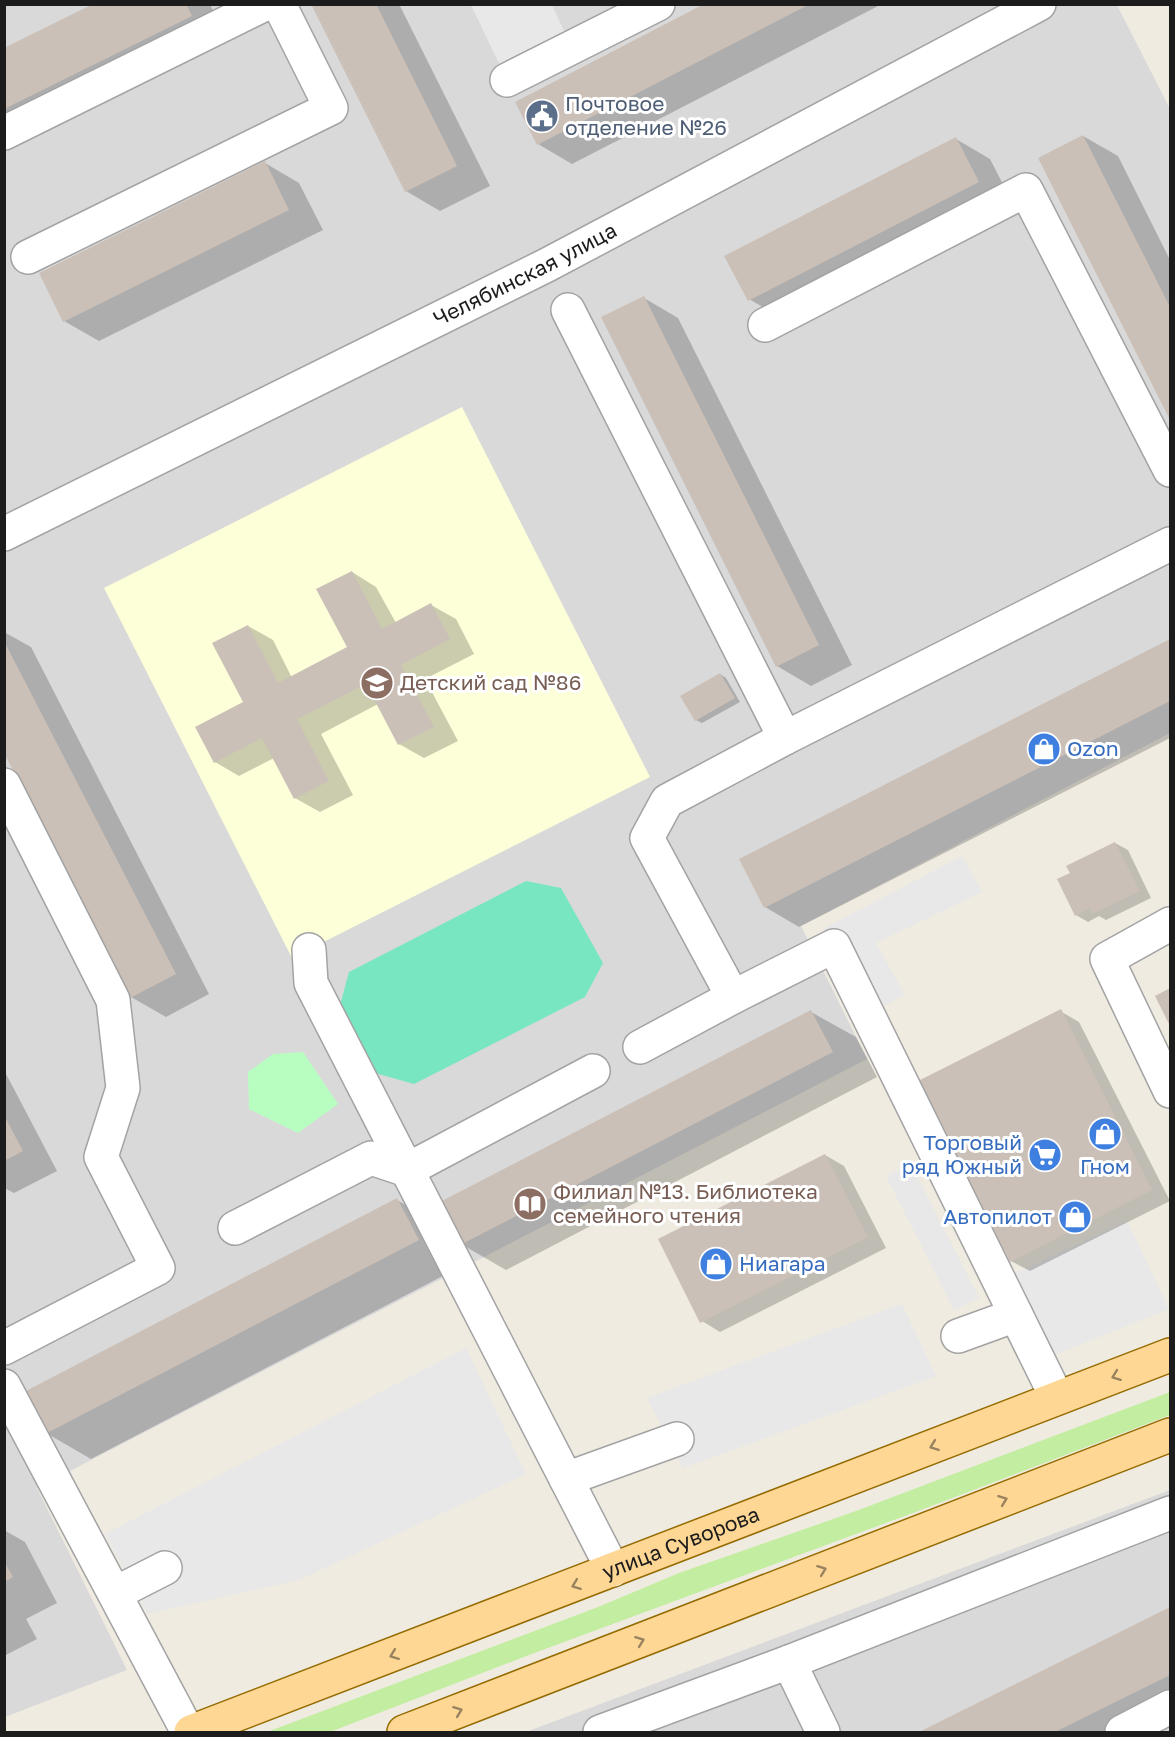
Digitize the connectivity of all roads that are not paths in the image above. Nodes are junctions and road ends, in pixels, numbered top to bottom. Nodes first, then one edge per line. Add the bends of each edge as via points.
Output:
1 (265, 4) edge
2 (279, 4) edge
3 (658, 4) edge
4 (1039, 4) edge
5 (507, 80) dead end
6 (4, 133) edge
7 (28, 257) dead end
8 (568, 310) dead end
9 (765, 325) dead end
10 (1170, 470) edge
11 (4, 534) edge
12 (1170, 544) edge
13 (785, 738) junction
14 (4, 785) edge
15 (1170, 924) edge
16 (309, 950) dead end
17 (733, 997) junction
18 (640, 1047) dead end
19 (593, 1071) dead end
20 (1170, 1091) edge
21 (407, 1170) junction
22 (235, 1228) dead end
23 (1016, 1315) junction
24 (958, 1336) dead end
25 (4, 1348) edge
26 (1170, 1355) edge
27 (4, 1386) edge
28 (1058, 1398) junction
29 (1170, 1435) edge
30 (677, 1439) dead end
31 (566, 1479) junction
32 (1170, 1513) edge
33 (165, 1568) dead end
34 (613, 1570) junction
35 (116, 1593) junction
36 (789, 1662) junction
37 (1170, 1707) edge
38 (190, 1732) edge
39 (404, 1732) edge
40 (600, 1732) edge
41 (823, 1732) edge
42 (1122, 1732) edge

1 - 6 street
2 - 7 street via 331,108
3 - 5 street
4 - 11 street, Челябинская улица via 547,265
8 - 13 street
9 - 10 street via 1026,190
12 - 13 street
13 - 17 street via 667,801 647,838
14 - 25 street via 113,1000 123,1088 101,1157 158,1268
15 - 20 street via 1107,959
16 - 21 street via 312,983
17 - 18 street
17 - 23 street via 834,946
19 - 21 street
21 - 22 street via 371,1158
21 - 31 street
23 - 24 street
23 - 28 street
26 -> 28 main road, улица Суворова
27 - 35 street
28 -> 34 main road, улица Суворова
39 -> 29 main road
30 - 31 street
31 - 34 street
32 - 36 street
33 - 35 street
34 -> 38 main road, улица Суворова
35 - 38 street
36 - 40 street
36 - 41 street
37 - 42 street

